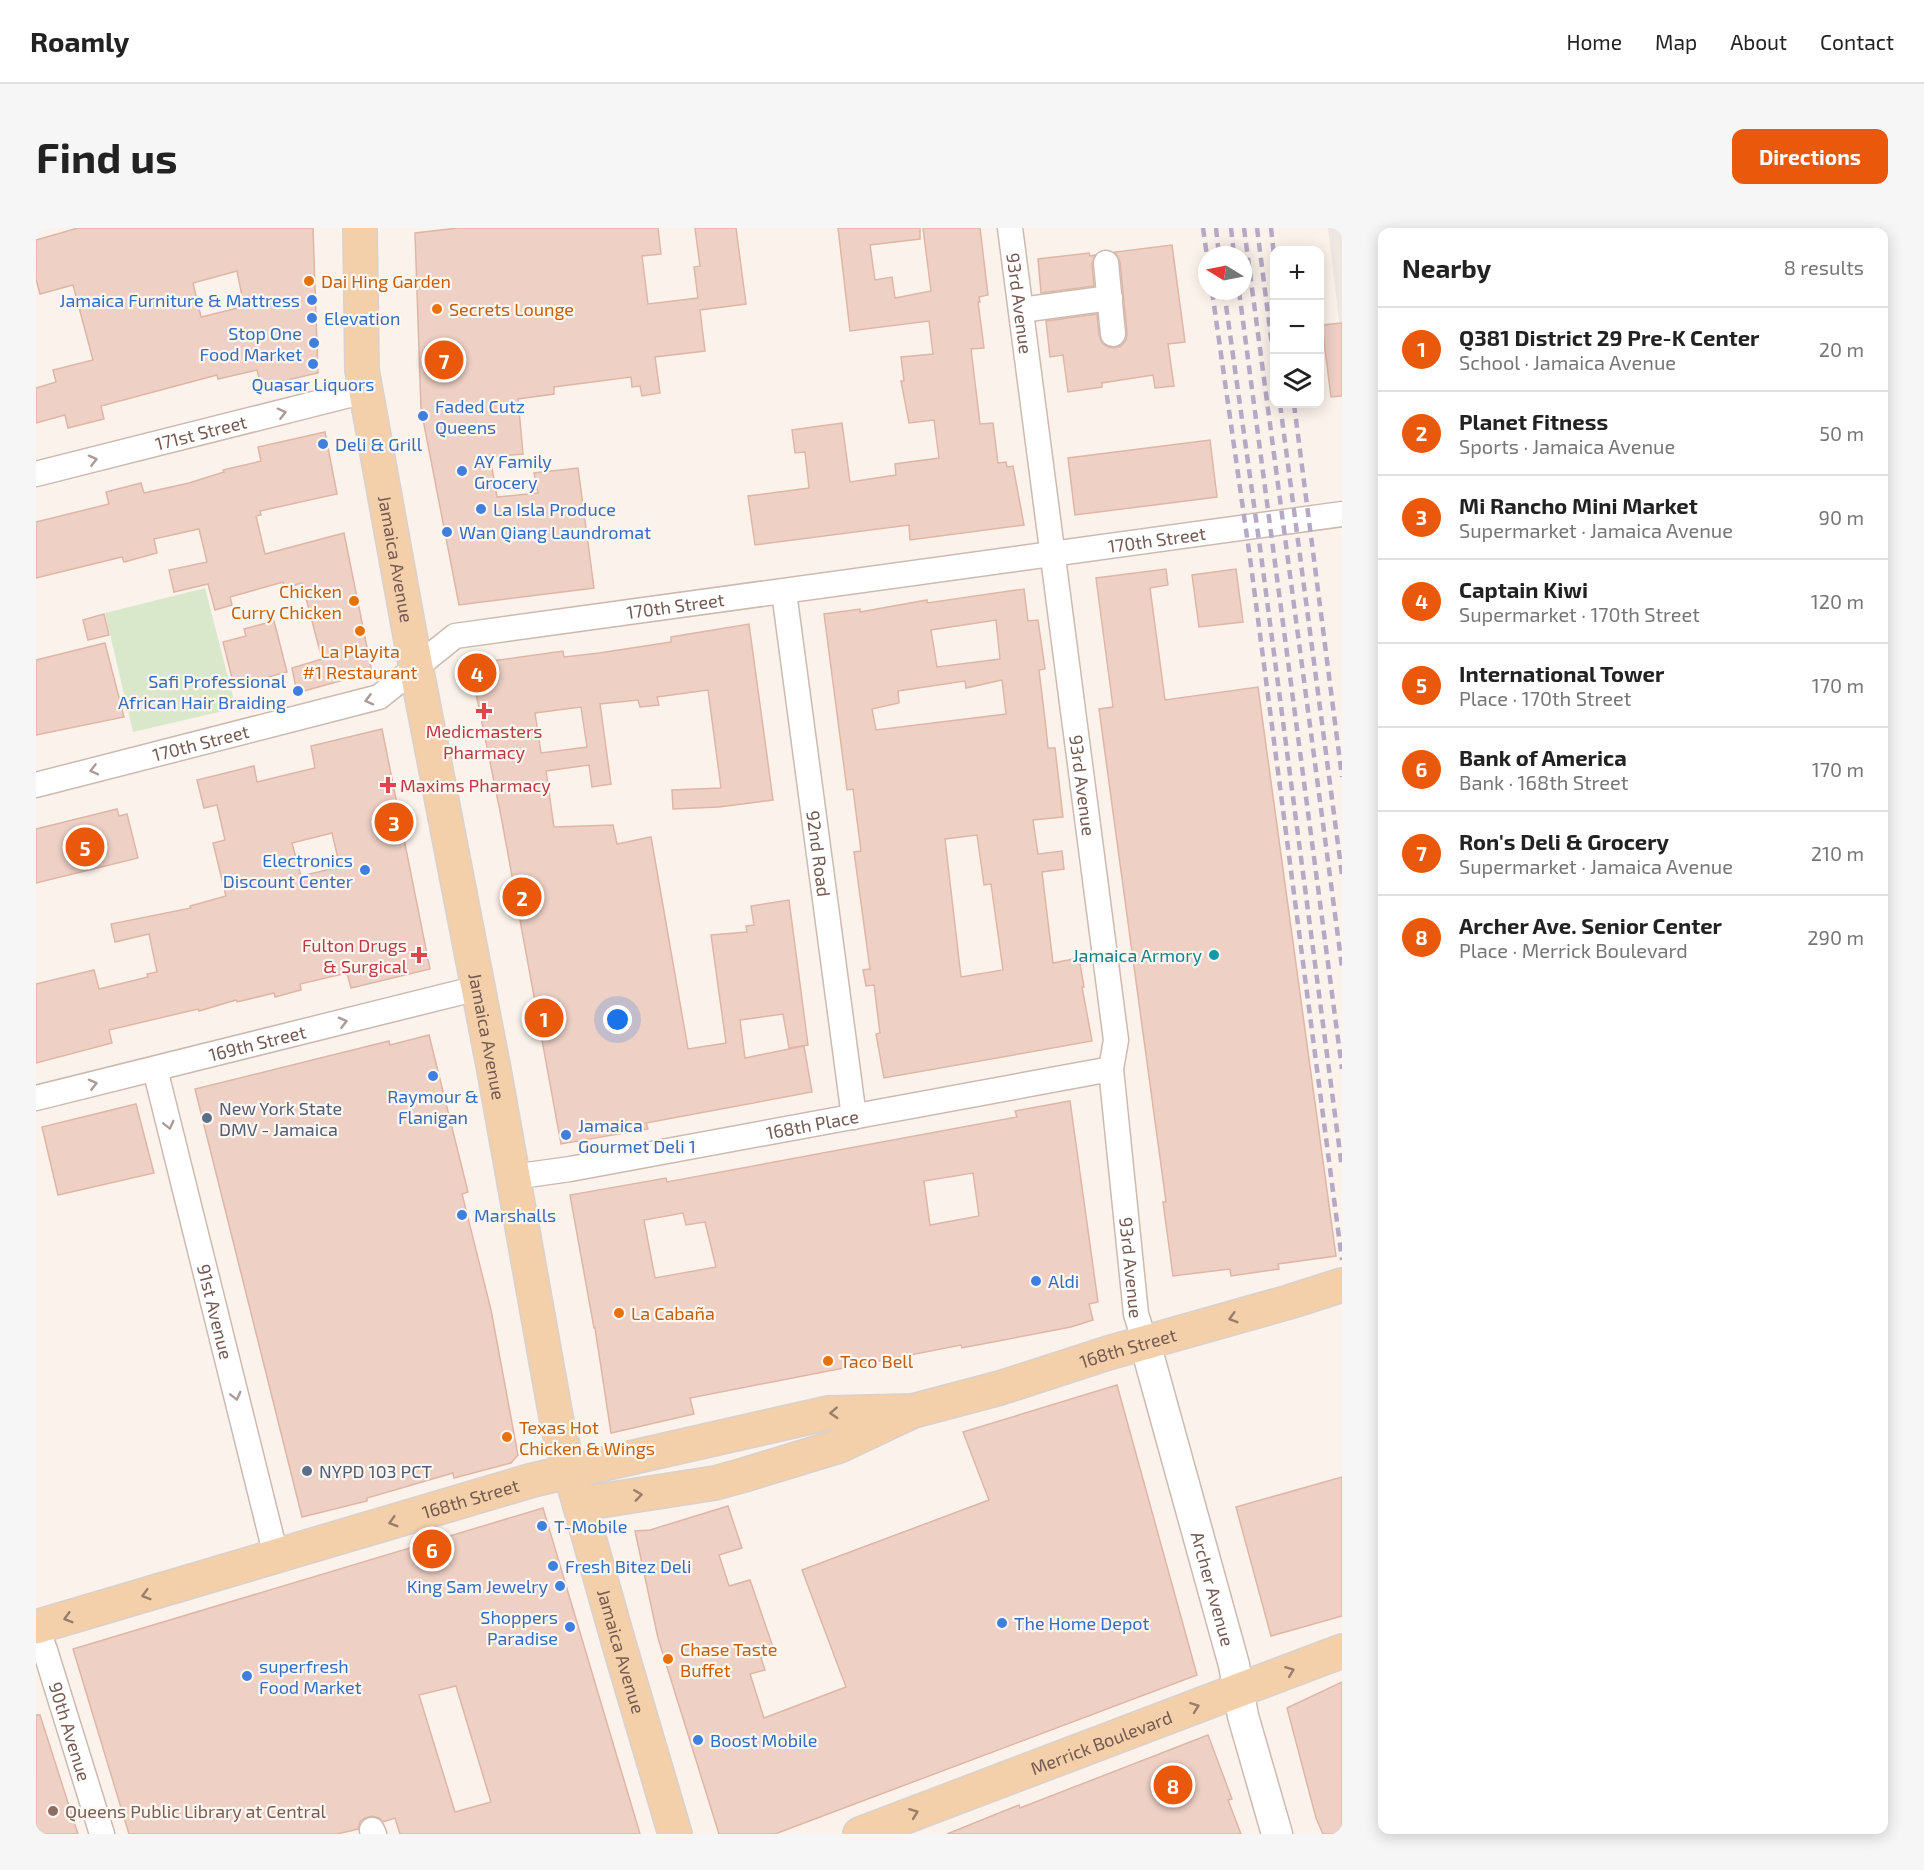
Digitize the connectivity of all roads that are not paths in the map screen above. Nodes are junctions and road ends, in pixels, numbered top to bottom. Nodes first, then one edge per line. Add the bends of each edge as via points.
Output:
1 (360, 228) edge
2 (1010, 228) edge
3 (1106, 263) dead end
4 (1110, 298) junction
5 (1021, 310) junction
6 (1113, 334) dead end
7 (365, 391) junction
8 (36, 474) edge
9 (1342, 514) edge
10 (1053, 553) junction
11 (784, 592) junction
12 (417, 668) junction
13 (36, 785) edge
14 (478, 988) junction
15 (155, 1069) junction
16 (1112, 1069) junction
17 (36, 1098) edge
18 (854, 1116) junction
19 (513, 1177) junction
20 (1342, 1285) edge
21 (1145, 1343) junction
22 (913, 1412) junction
23 (570, 1472) junction
24 (580, 1504) junction
25 (276, 1556) junction
26 (36, 1627) edge
27 (1342, 1651) edge
28 (1238, 1690) junction
29 (102, 1834) edge
30 (675, 1834) edge
31 (860, 1834) edge
32 (1277, 1834) edge

1 - 7 main road, Jamaica Avenue
2 - 5 street, 93rd Avenue
3 - 4 street
4 - 5 street
4 - 6 street
5 - 10 street, 93rd Avenue
8 -> 7 street, 171st Street
7 - 12 main road, Jamaica Avenue
9 - 10 street, 170th Street
10 - 11 street, 170th Street
10 - 16 street, 93rd Avenue via 1116,1040
11 - 12 street, 170th Street via 455,636
11 - 18 street, 92nd Road
12 -> 13 street, 170th Street via 380,697
12 - 14 main road, Jamaica Avenue
15 -> 14 street, 169th Street
14 - 19 main road, Jamaica Avenue
17 -> 15 street, 169th Street
15 -> 25 street, 91st Avenue
16 - 18 street, 168th Place
16 - 21 street, 93rd Avenue via 1136,1314
18 - 19 street, 168th Place
19 - 23 main road, Jamaica Avenue via 558,1428
20 -> 21 main road, 168th Street
21 - 22 main road, 168th Street
21 - 28 street, Archer Avenue
22 -> 23 main road, 168th Street via 828,1413
24 -> 22 main road, 168th Street via 716,1483 839,1446
23 - 24 main road, Jamaica Avenue
23 -> 25 main road, 168th Street
24 - 30 main road, Jamaica Avenue
25 -> 26 main road, 168th Street
26 - 29 street, 90th Avenue
28 -> 27 main road, Merrick Boulevard
31 -> 28 main road, Merrick Boulevard
28 - 32 street, Archer Avenue

